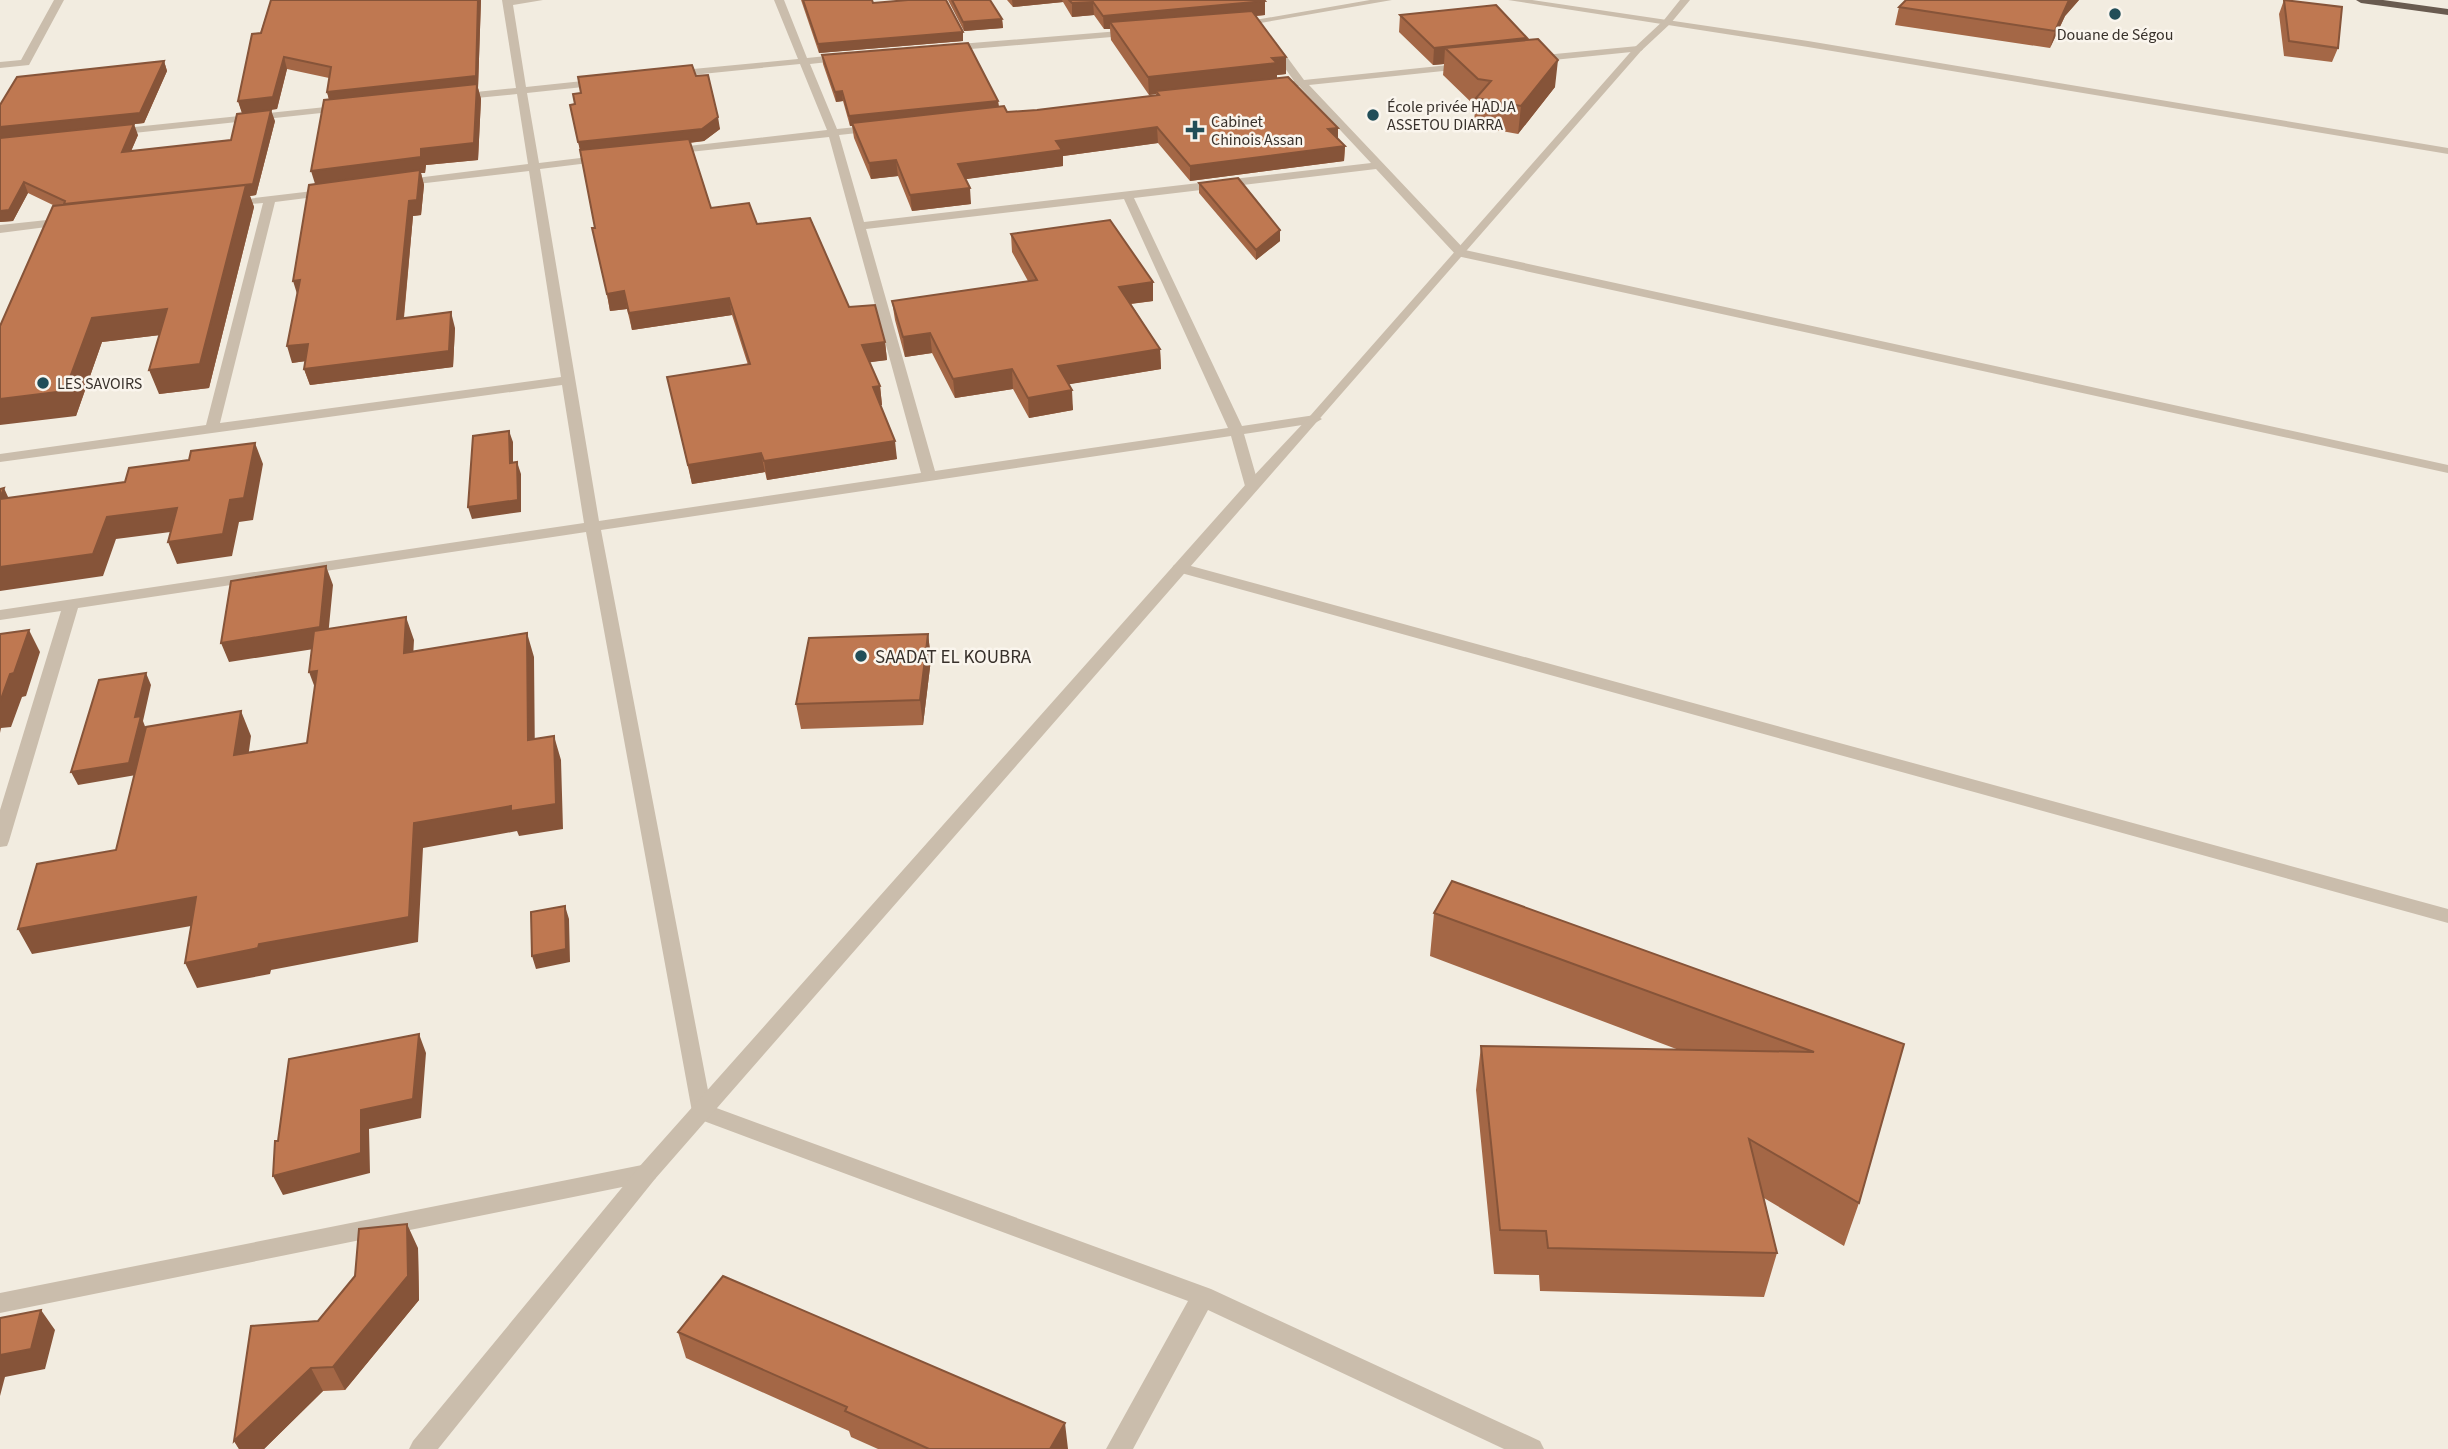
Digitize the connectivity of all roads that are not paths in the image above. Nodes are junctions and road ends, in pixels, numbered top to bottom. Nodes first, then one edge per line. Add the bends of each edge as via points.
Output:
1 (59, 0) edge
2 (538, 0) edge
3 (779, 0) edge
4 (1387, 0) edge
5 (1513, 0) edge
6 (1685, 0) edge
7 (2361, 0) edge
8 (507, 1) edge
9 (2448, 12) edge
10 (1256, 22) junction
11 (1667, 22) junction
12 (1228, 24) edge
13 (1146, 31) edge
14 (941, 49) edge
15 (1638, 49) junction
16 (859, 56) edge
17 (804, 60) junction
18 (1517, 61) edge
19 (0, 65) edge
20 (1476, 65) edge
21 (657, 76) edge
22 (616, 80) edge
23 (1301, 83) junction
24 (1260, 87) edge
25 (523, 90) junction
26 (440, 99) edge
27 (358, 107) edge
28 (888, 127) edge
29 (833, 132) junction
30 (96, 134) edge
31 (2448, 150) edge
32 (655, 153) edge
33 (614, 157) edge
34 (534, 165) junction
35 (1377, 166) junction
36 (381, 185) edge
37 (340, 190) edge
38 (1129, 195) junction
39 (270, 200) junction
40 (216, 205) edge
41 (81, 220) edge
42 (860, 226) junction
43 (0, 229) edge
44 (1461, 253) junction
45 (568, 380) junction
46 (1315, 419) junction
47 (212, 429) junction
48 (1236, 429) junction
49 (0, 458) edge
50 (2448, 469) edge
51 (929, 475) junction
52 (1252, 486) junction
53 (592, 525) junction
54 (1180, 568) junction
55 (71, 604) junction
56 (0, 615) edge
57 (4, 818) edge
58 (0, 841) edge
59 (2448, 916) edge
60 (701, 1111) junction
61 (647, 1173) junction
62 (1203, 1296) junction
63 (0, 1303) edge
64 (422, 1449) edge
65 (1119, 1449) edge
66 (1531, 1449) edge

1 - 19 street via 25,63
2 - 8 street
3 - 17 street
4 - 10 street
5 - 11 street
6 - 11 street
7 - 9 highway
8 - 25 street
10 - 12 street
10 - 23 street
11 - 15 street
11 - 31 street
13 - 14 street
15 - 18 street
15 - 44 street
16 - 17 street
17 - 21 street
17 - 29 street
20 - 23 street
22 - 25 street
23 - 24 street
23 - 35 street
25 - 26 street
25 - 34 street
27 - 30 street
28 - 29 street
29 - 32 street
29 - 42 street
33 - 34 street
34 - 36 street
34 - 45 street
35 - 38 street
35 - 44 street
37 - 39 street
38 - 42 street
38 - 48 street
39 - 40 street
39 - 47 street
41 - 43 street
42 - 51 street
44 - 46 street
44 - 50 street
45 - 47 street
45 - 53 street
46 - 48 street
46 - 52 street
47 - 49 street
48 - 51 street
48 - 52 street
51 - 53 street
52 - 54 street
53 - 55 street
53 - 60 street
54 - 59 street
54 - 60 street
55 - 56 street
55 - 57 street
57 - 58 street
60 - 61 street
60 - 62 street
61 - 63 street
61 - 64 street
62 - 65 street
62 - 66 street

